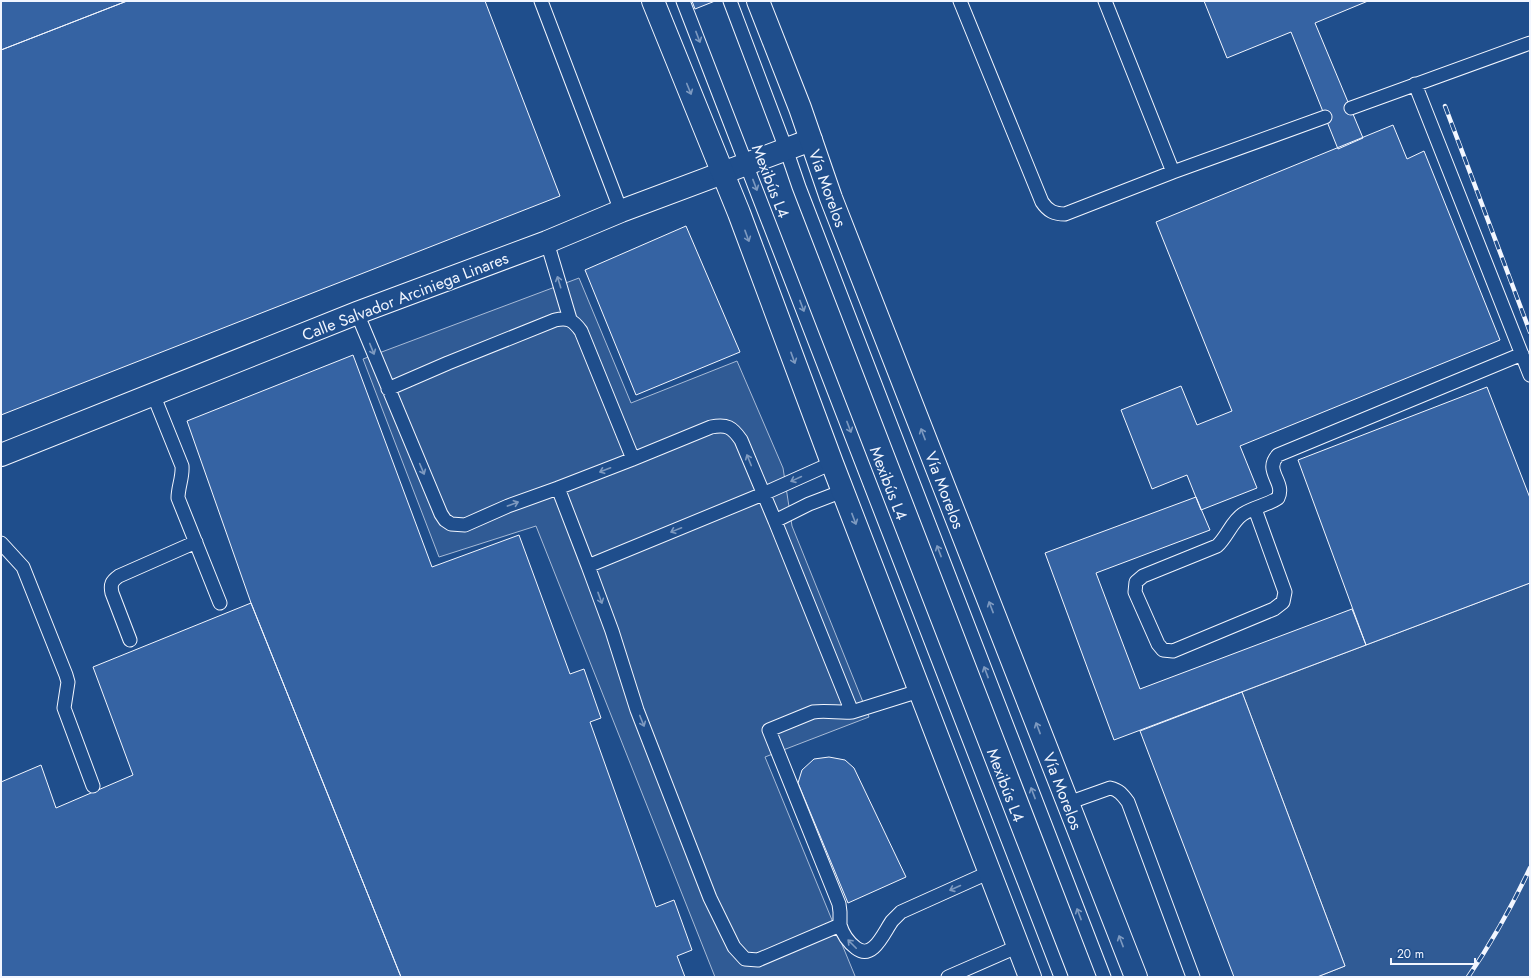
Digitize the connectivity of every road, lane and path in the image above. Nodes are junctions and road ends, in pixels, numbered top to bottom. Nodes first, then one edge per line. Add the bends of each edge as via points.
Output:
1 (541, 1) edge
2 (654, 1) edge
3 (684, 1) edge
4 (730, 1) edge
5 (758, 1) edge
6 (960, 1) edge
7 (1105, 1) edge
8 (1530, 43) edge
9 (1416, 84) junction
10 (1350, 108) dead end
11 (1325, 117) dead end
12 (811, 140) junction
13 (786, 149) junction
14 (747, 165) junction
15 (1173, 172) junction
16 (723, 174) junction
17 (621, 211) junction
18 (547, 242) junction
19 (357, 313) junction
20 (570, 319) junction
21 (1522, 354) junction
22 (1530, 375) edge
23 (388, 389) junction
24 (153, 394) junction
25 (1, 455) edge
26 (633, 460) junction
27 (832, 463) junction
28 (558, 488) junction
29 (843, 491) junction
30 (763, 494) junction
31 (1255, 509) junction
32 (774, 522) junction
33 (196, 542) junction
34 (1, 543) edge
35 (588, 566) junction
36 (220, 603) dead end
37 (130, 640) dead end
38 (919, 691) junction
39 (852, 712) junction
40 (94, 786) dead end
41 (1068, 803) junction
42 (990, 872) junction
43 (840, 925) junction
44 (1019, 946) junction
45 (973, 972) edge
46 (948, 977) edge
47 (1030, 977) edge
48 (1061, 977) edge
49 (1104, 977) edge
50 (1136, 977) edge
51 (1193, 977) edge

1 - 17 lane
2 -> 16 main road
3 -> 14 lane, Mexibús L4
4 - 13 lane, Mexibús L4
5 - 12 main road, Vía Morelos
6 - 15 lane via 1042,202 1051,212 1065,214
7 - 15 lane
8 - 9 lane
9 - 10 lane
9 - 21 lane
11 - 15 lane
12 - 13 main road, Calle Salvador Arciniega Linares
41 -> 12 main road, Vía Morelos via 831,198
13 - 14 main road, Calle Salvador Arciniega Linares
49 -> 13 lane, Mexibús L4
14 - 16 main road, Calle Salvador Arciniega Linares
14 -> 48 lane, Mexibús L4
16 - 17 main road, Calle Salvador Arciniega Linares
16 -> 27 main road
17 - 18 main road, Calle Salvador Arciniega Linares
18 - 19 main road, Calle Salvador Arciniega Linares
20 -> 18 lane
19 -> 23 lane
19 - 24 main road, Calle Salvador Arciniega Linares
20 - 23 lane via 555,320
20 - 26 lane via 581,331
21 - 22 lane
21 - 31 lane via 1284,452 1274,460 1272,466 1280,487 1280,495 1274,501
23 -> 28 lane via 441,514 451,524 465,525
24 - 25 main road, Calle Salvador Arciniega Linares
24 - 33 lane via 182,466 178,498
26 -> 28 lane
30 -> 26 lane via 741,440 730,427 711,427
27 - 29 main road
27 -> 30 lane
28 - 35 lane
29 - 32 lane via 809,504
29 -> 38 main road
30 - 32 lane
30 -> 35 lane
31 - 31 lane via 1243,514 1217,546 1143,576 1136,582 1135,592 1163,650 1172,650 1274,609 1283,602 1285,592
32 - 39 lane
33 - 36 lane
33 - 37 lane via 119,576 111,582 110,587
34 - 40 lane via 23,568 66,675 68,682 64,708
35 -> 43 lane via 637,710 710,898 734,948 745,959 758,960
38 - 39 lane
38 - 42 main road
39 - 43 lane via 813,712 769,730 839,904
50 -> 41 main road, Vía Morelos
41 - 51 lane via 1110,788 1117,790 1128,802
42 -> 43 lane via 901,912 879,942 865,952 854,946 844,935
42 - 44 main road
44 - 45 lane
44 - 47 main road
45 - 46 lane

